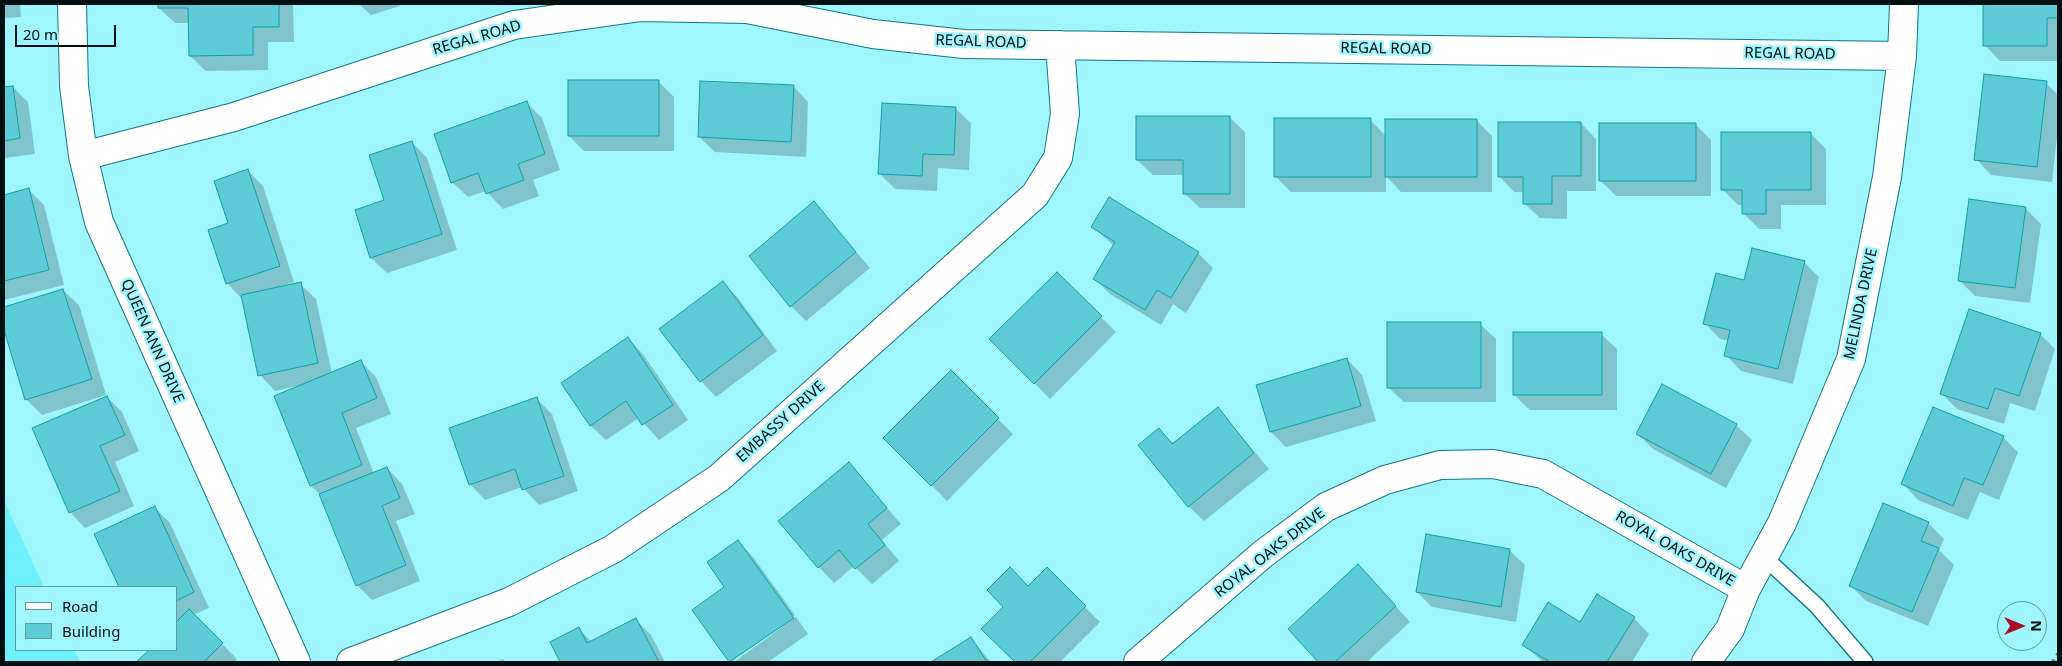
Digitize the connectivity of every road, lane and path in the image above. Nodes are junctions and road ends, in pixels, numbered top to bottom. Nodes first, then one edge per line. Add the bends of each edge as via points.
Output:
1 (72, 4) edge
2 (1904, 4) edge
3 (1060, 45) junction
4 (1902, 56) junction
5 (83, 156) junction
6 (1764, 557) junction
7 (1746, 589) junction
8 (296, 662) edge
9 (350, 662) edge
10 (1138, 662) edge
11 (1706, 662) edge
12 (1865, 662) edge

1 - 5 street, QUEEN ANN DRIVE via 74,86
2 - 4 street, MELINDA DRIVE
3 - 4 street, REGAL ROAD
3 - 5 street, REGAL ROAD via 964,44 873,34 748,9 641,7 514,25 234,116
3 - 9 street, EMBASSY DRIVE via 1065,114 1058,158 1035,195 719,478 613,549 509,602
4 - 6 street, MELINDA DRIVE via 1887,177 1851,359
5 - 8 street, QUEEN ANN DRIVE via 99,222
6 - 7 street, MELINDA DRIVE
6 - 12 lane via 1817,606
7 - 10 street, ROYAL OAKS DRIVE via 1543,474 1493,464 1440,465 1385,480 1326,507 1263,554
7 - 11 street, MELINDA DRIVE via 1730,629

